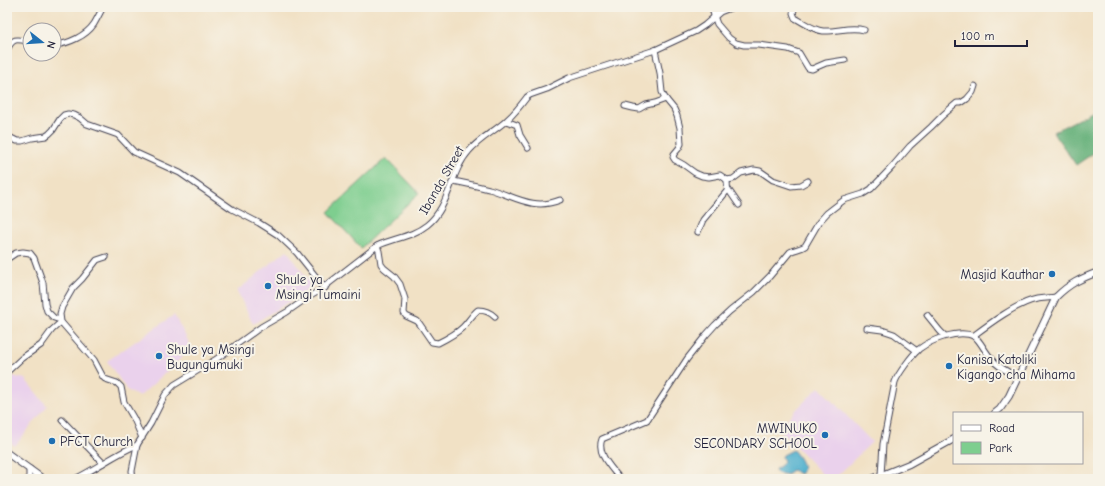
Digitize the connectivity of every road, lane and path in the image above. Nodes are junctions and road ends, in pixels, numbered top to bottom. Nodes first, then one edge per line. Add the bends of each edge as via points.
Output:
1 (102, 7) edge
2 (712, 7) edge
3 (733, 7) edge
4 (795, 7) edge
5 (714, 16) junction
6 (864, 30) dead end
7 (22, 41) edge
8 (62, 43) edge
9 (7, 50) edge
10 (655, 50) junction
11 (844, 60) dead end
12 (975, 86) dead end
13 (662, 88) junction
14 (666, 99) junction
15 (659, 102) junction
16 (625, 106) dead end
17 (506, 121) junction
18 (7, 136) edge
19 (528, 148) dead end
20 (727, 180) junction
21 (453, 181) junction
22 (808, 181) dead end
23 (728, 189) junction
24 (560, 200) dead end
25 (739, 205) dead end
26 (698, 232) dead end
27 (377, 246) junction
28 (106, 257) dead end
29 (7, 258) edge
30 (1098, 272) edge
31 (325, 288) junction
32 (1056, 297) junction
33 (927, 315) dead end
34 (495, 317) dead end
35 (61, 321) junction
36 (867, 328) dead end
37 (945, 336) junction
38 (973, 336) junction
39 (917, 350) junction
40 (7, 372) edge
41 (1018, 377) junction
42 (996, 412) edge
43 (62, 420) dead end
44 (142, 438) junction
45 (953, 440) edge
46 (137, 445) junction
47 (7, 453) edge
48 (103, 463) junction
49 (30, 469) junction
50 (881, 475) junction
51 (29, 479) edge
52 (43, 479) edge
53 (75, 479) edge
54 (133, 479) edge
55 (620, 479) edge
56 (872, 479) edge

1 - 8 street via 87,32
2 - 5 street
3 - 5 street, Ibanda Street
4 - 6 street via 795,18 816,29
5 - 10 street, Ibanda Street via 696,31
5 - 11 street via 717,24 736,44 793,51 802,55 808,68 812,69
7 - 9 street via 14,40
10 - 13 street
10 - 17 street, Ibanda Street via 569,78 530,95
12 - 55 street via 967,99 957,103 943,115 910,146 871,189 844,200 827,213 805,246 790,252 754,292 715,325 687,359 647,420 602,439 602,454
13 - 14 street
13 - 15 street
14 - 15 street
14 - 20 street via 674,109 680,128 681,144 674,154 674,159 699,175 720,175
15 - 16 street via 639,108
17 - 19 street via 517,125
17 - 21 street, Ibanda Street via 468,151
18 - 31 street via 17,141 46,136 60,119 68,114 91,126 118,135 134,152 180,173 232,209 278,235 297,253
20 - 22 street via 754,170 791,186
20 - 23 street
21 - 24 street via 489,189 528,203 547,204
21 - 27 street, Ibanda Street via 443,204 428,225 403,238
23 - 25 street
23 - 26 street via 703,220
27 - 31 street, Ibanda Street
27 - 34 street via 384,268 400,284 405,299 404,313 417,321 432,342 438,343 458,331 478,310 492,313
28 - 35 street via 97,260 70,292 62,307
29 - 35 street via 16,253 30,253 43,283 48,311
30 - 32 street via 1064,288
31 - 44 street, Ibanda Street via 174,385 163,399
32 - 38 street via 1025,303 994,320
32 - 41 street
33 - 37 street
35 - 40 street via 41,345
35 - 44 street via 94,360 103,378 121,387 124,402
36 - 39 street via 894,334
37 - 38 street
37 - 39 street
38 - 41 street via 999,367
39 - 50 street via 895,382 884,437
41 - 42 street via 1009,396
43 - 48 street
44 - 46 street, Ibanda Street
45 - 50 street via 909,464
46 - 48 street
46 - 54 street
47 - 49 street
48 - 53 street
49 - 51 street
49 - 52 street
50 - 56 street

